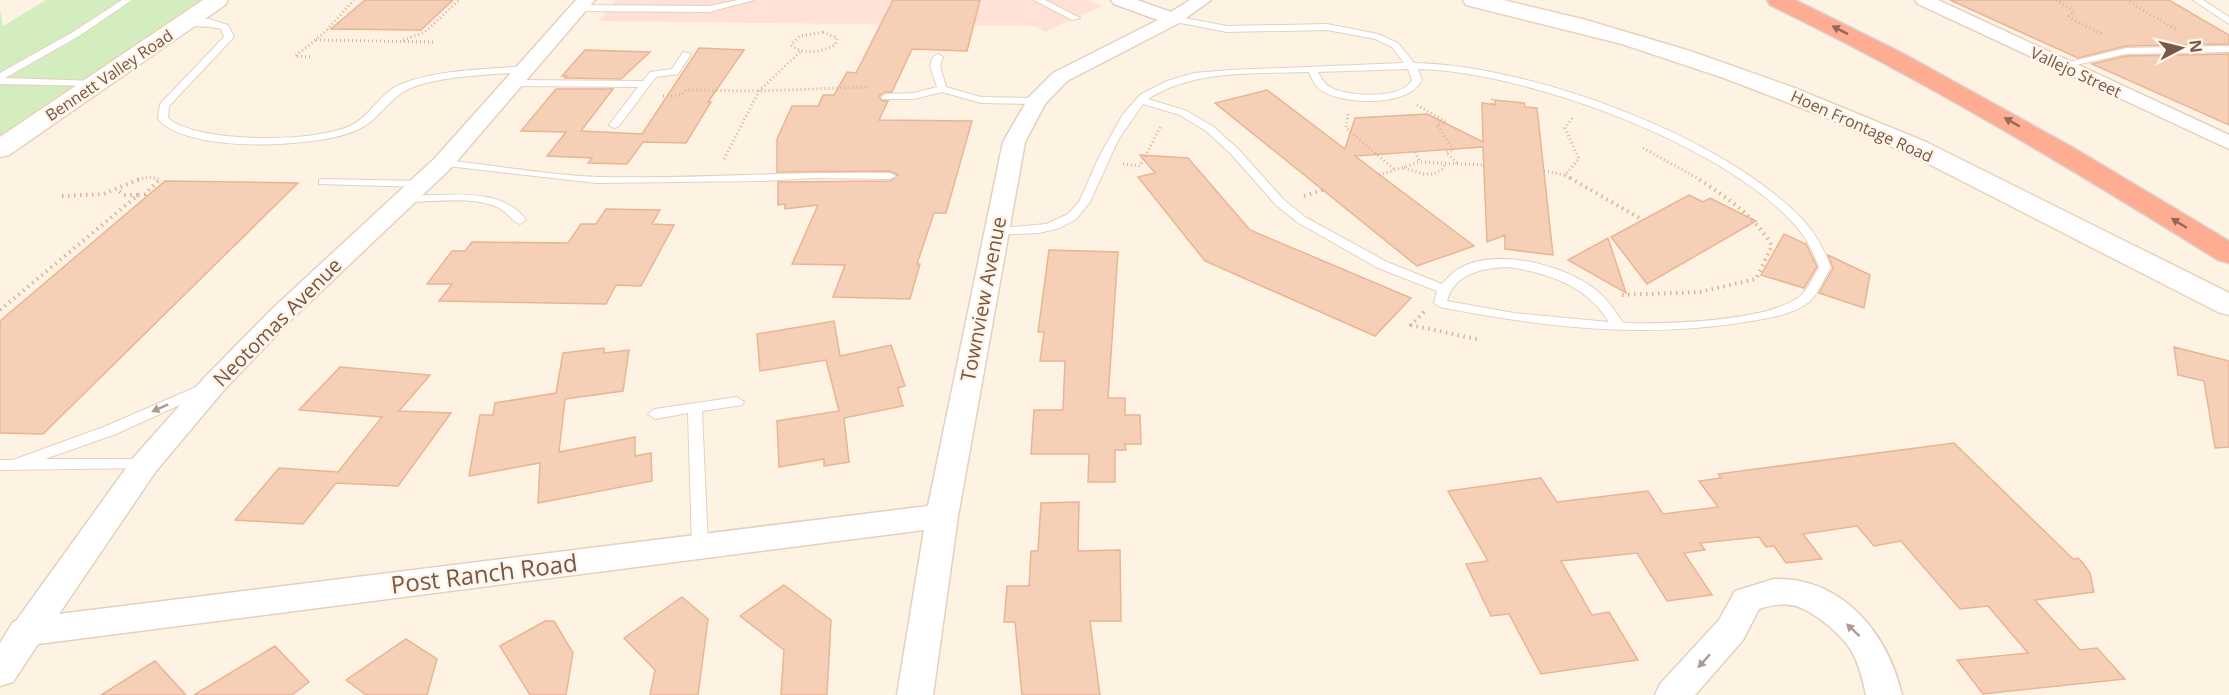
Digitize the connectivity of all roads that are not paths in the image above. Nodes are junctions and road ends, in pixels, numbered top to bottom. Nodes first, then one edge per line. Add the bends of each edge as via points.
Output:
1 (128, 0) edge
2 (217, 0) edge
3 (750, 0) edge
4 (1038, 0) edge
5 (1120, 0) edge
6 (1202, 0) edge
7 (1474, 0) edge
8 (1778, 0) edge
9 (1924, 0) edge
10 (2197, 0) edge
11 (582, 4) edge
12 (1075, 18) dead end
13 (1173, 19) junction
14 (2229, 21) edge
15 (184, 23) junction
16 (2229, 49) edge
17 (686, 54) dead end
18 (938, 57) dead end
19 (2062, 65) junction
20 (1412, 67) junction
21 (1312, 69) junction
22 (519, 76) junction
23 (0, 79) edge
24 (96, 84) junction
25 (645, 84) junction
26 (942, 89) junction
27 (886, 97) road end
28 (1140, 100) junction
29 (1036, 101) junction
30 (614, 125) dead end
31 (2229, 143) edge
32 (0, 149) edge
33 (443, 163) junction
34 (890, 176) dead end
35 (323, 182) dead end
36 (414, 192) junction
37 (520, 220) dead end
38 (996, 232) junction
39 (2229, 254) edge
40 (1444, 289) junction
41 (2229, 305) edge
42 (1618, 326) junction
43 (214, 384) junction
44 (737, 402) dead end
45 (695, 407) junction
46 (655, 414) dead end
47 (146, 464) junction
48 (7, 465) edge
49 (942, 516) junction
50 (700, 546) junction
51 (25, 632) junction
52 (0, 671) edge
53 (915, 695) edge
54 (1673, 695) edge
55 (1884, 695) edge

1 - 23 lane
2 - 15 street, Bennett Valley Road
3 - 11 lane via 709,9
4 - 12 lane
5 - 13 street
6 - 13 street, Townview Avenue
7 - 41 street, Hoen Frontage Road via 1641,43 1810,102 1919,149
39 -> 8 highway via 1993,111
9 - 19 street, Vallejo Street
10 - 14 lane
11 - 22 street, Neotomas Avenue
13 - 20 lane via 1227,29 1350,30 1395,45
13 - 29 street, Townview Avenue via 1060,77
15 - 22 lane via 209,22 225,27 230,37 164,106 163,119 188,134 280,139 332,135 354,128 400,88 426,80
15 - 24 street, Bennett Valley Road
16 - 19 lane via 2136,50
17 - 25 lane via 675,72 653,74
18 - 26 lane via 935,66
19 - 31 street, Vallejo Street
20 - 21 lane
20 - 21 lane via 1417,80 1407,91 1369,99 1327,90
20 - 42 lane via 1466,70 1531,85 1667,134 1754,185 1794,218 1826,267 1804,300 1765,315 1713,324
21 - 28 lane via 1188,77
22 - 25 lane
22 - 33 street, Neotomas Avenue
23 - 24 lane
24 - 32 street, Bennett Valley Road
25 - 30 lane
26 - 27 lane
26 - 29 lane via 981,100
28 - 38 lane via 1105,155 1081,208 1066,221 1045,228
28 - 40 lane via 1195,118 1231,145 1255,178 1294,215 1387,266
29 - 38 street, Townview Avenue via 1014,142
33 - 34 lane via 596,180
33 - 36 street, Neotomas Avenue
35 - 36 lane
36 - 37 lane via 493,200 518,214
36 - 43 street, Neotomas Avenue via 281,315
38 - 49 street, Townview Avenue
40 - 42 lane via 1440,303 1480,312 1538,321
40 - 42 lane via 1456,276 1491,263 1540,267 1585,286 1602,299
43 - 47 street, Neotomas Avenue
43 -> 48 lane via 111,430
44 - 45 lane
45 - 46 lane
45 - 50 lane
47 - 48 lane
47 - 51 street, Neotomas Avenue
49 - 50 street, Post Ranch Road
49 - 53 street, Townview Avenue
50 - 51 street, Post Ranch Road
51 - 52 street, Neotomas Avenue
55 -> 54 street via 1860,636 1827,607 1808,596 1787,591 1747,600 1731,630

